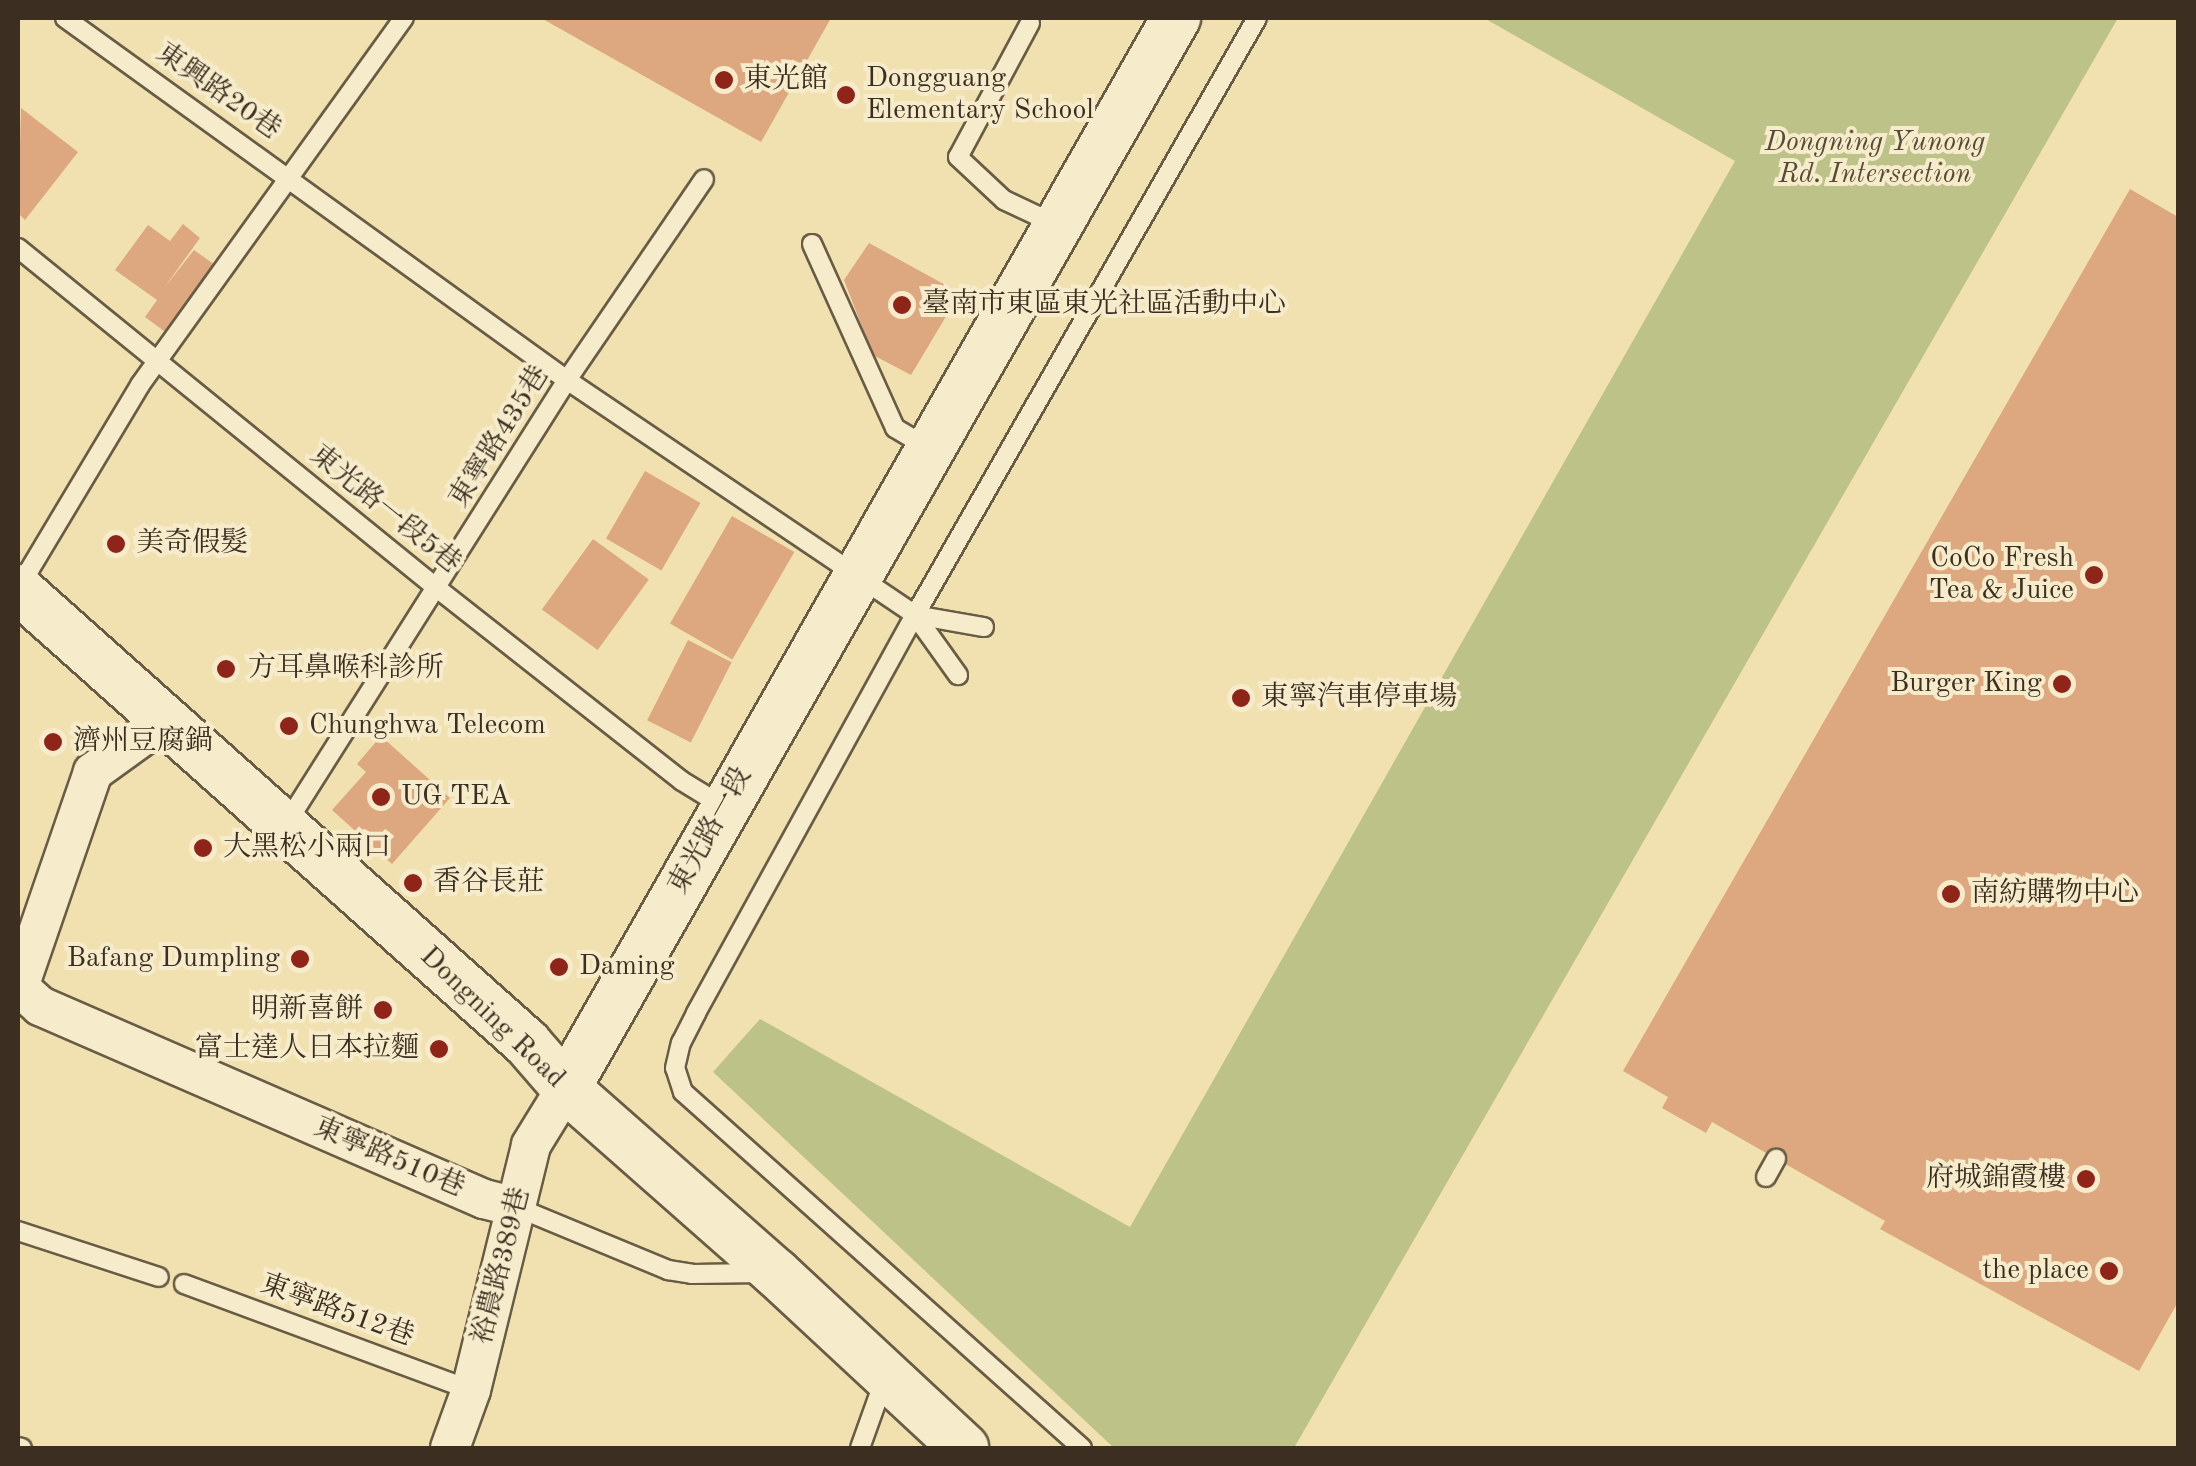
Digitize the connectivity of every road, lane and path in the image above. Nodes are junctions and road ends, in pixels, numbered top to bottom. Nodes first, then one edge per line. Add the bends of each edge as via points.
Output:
1 (65, 18) edge
2 (404, 18) edge
3 (1176, 18) edge
4 (1257, 18) edge
5 (1030, 23) dead end
6 (290, 176) junction
7 (704, 179) dead end
8 (1057, 226) junction
9 (812, 244) dead end
10 (18, 248) edge
11 (156, 361) junction
12 (566, 380) junction
13 (928, 449) junction
14 (856, 574) junction
15 (18, 589) edge
16 (438, 589) junction
17 (915, 615) junction
18 (984, 627) dead end
19 (958, 674) dead end
20 (162, 722) junction
21 (724, 807) junction
22 (284, 829) junction
23 (18, 987) edge
24 (566, 1088) junction
25 (1776, 1158) dead end
26 (1766, 1177) dead end
27 (516, 1208) junction
28 (18, 1231) edge
29 (776, 1273) junction
30 (159, 1277) dead end
31 (184, 1284) dead end
32 (886, 1376) junction
33 (471, 1390) junction
34 (450, 1448) edge
35 (860, 1448) edge
36 (964, 1448) edge
37 (1082, 1448) edge

1 - 6 lane, 東興路20巷
2 - 6 lane
3 - 8 street, 東光路一段
4 - 17 lane
5 - 8 lane via 958,157 1004,200
6 - 11 lane
6 - 12 lane, 東興路20巷
7 - 12 lane, 東寧路435巷
8 - 13 street, 東光路一段
9 - 13 lane via 896,428
10 - 11 lane, 東光路一段5巷
11 - 15 lane
11 - 16 lane, 東光路一段5巷
12 - 14 lane, 東興路20巷
12 - 16 lane, 東寧路435巷
13 - 14 street, 東光路一段
14 - 17 lane, 東興路20巷
14 - 21 street, 東光路一段
15 - 20 street, Dongning Road
16 - 21 lane, 東光路一段5巷
16 - 22 lane, 東寧路435巷
17 - 18 lane
17 - 19 lane
17 - 37 lane via 696,1012 675,1068 683,1092
20 - 22 street, Dongning Road
20 - 23 street via 93,772
21 - 24 street, 東光路一段
22 - 24 street, Dongning Road via 527,1044
23 - 27 street, 東寧路510巷 via 40,1006
24 - 27 street, 裕農路389巷 via 531,1145
24 - 29 street, Dongning Road
25 - 26 lane
27 - 29 lane, 東寧路510巷 via 668,1270
27 - 33 street, 裕農路389巷
28 - 30 lane
29 - 32 street, Dongning Road
31 - 33 lane, 東寧路512巷
32 - 35 lane
32 - 36 street, Dongning Road
33 - 34 street, 裕農路389巷

